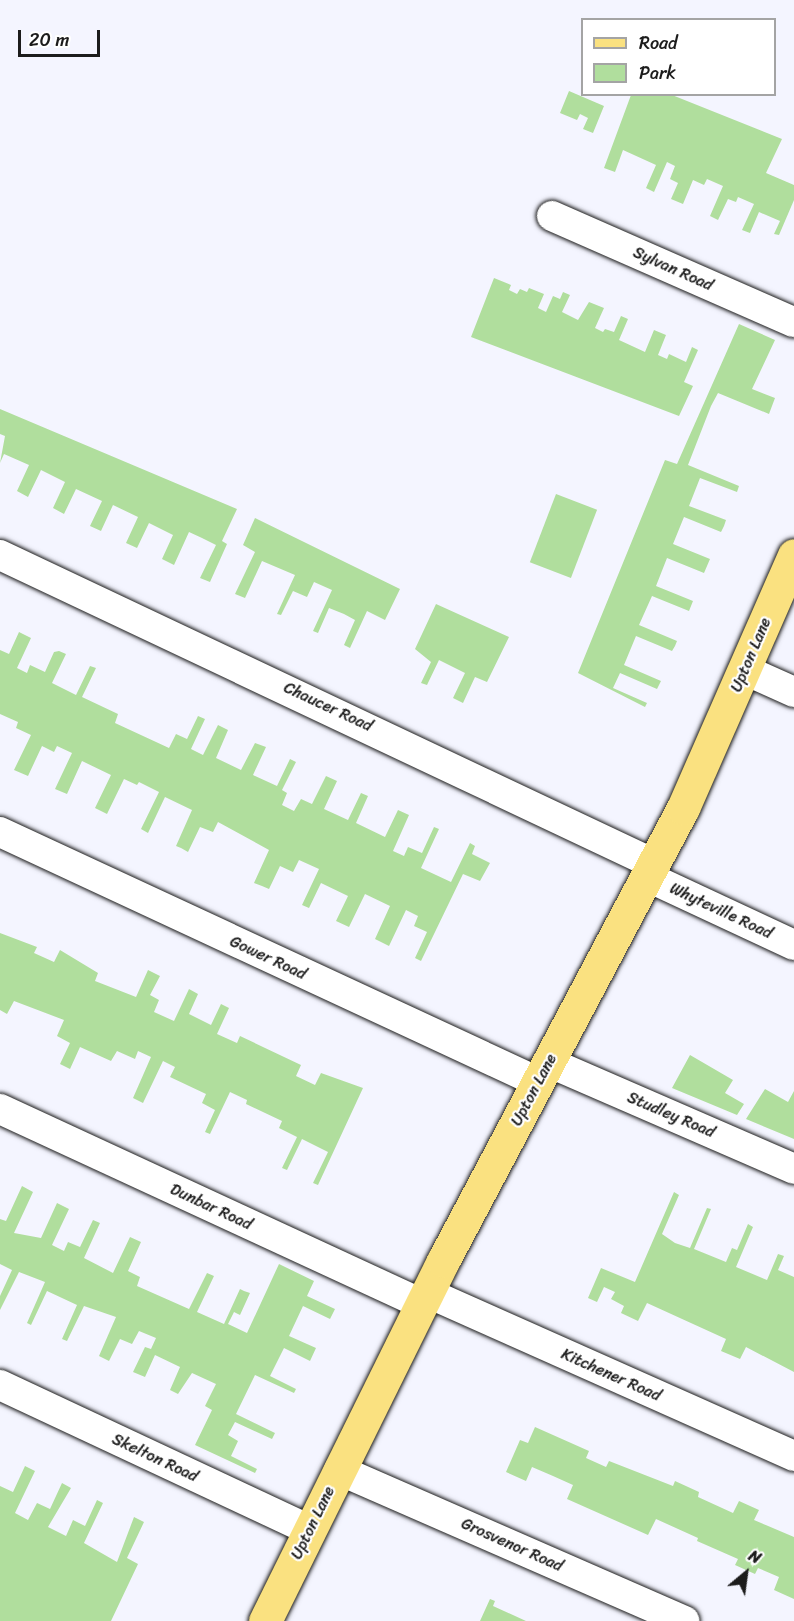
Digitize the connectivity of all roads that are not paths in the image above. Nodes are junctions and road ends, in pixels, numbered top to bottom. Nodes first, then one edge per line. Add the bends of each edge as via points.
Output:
1 (552, 216) dead end
2 (794, 322) edge
3 (0, 555) edge
4 (794, 555) edge
5 (745, 670) junction
6 (794, 692) edge
7 (0, 832) edge
8 (651, 870) junction
9 (794, 945) edge
10 (543, 1072) junction
11 (0, 1109) edge
12 (794, 1168) edge
13 (425, 1299) junction
14 (0, 1385) edge
15 (794, 1456) edge
16 (339, 1470) junction
17 (310, 1530) junction
18 (265, 1621) edge
19 (684, 1621) edge

1 - 2 street, Sylvan Road
3 - 8 street, Chaucer Road
4 - 5 main road, Upton Lane
5 - 6 street
5 - 8 main road, Upton Lane
7 - 10 street, Gower Road
8 - 9 street, Whyteville Road
8 - 10 main road, Upton Lane
10 - 12 street, Studley Road
10 - 13 main road, Upton Lane
11 - 13 street, Dunbar Road
13 - 15 street, Kitchener Road
13 - 16 main road, Upton Lane
14 - 17 street, Skelton Road
16 - 17 main road, Upton Lane
16 - 19 street, Grosvenor Road
17 - 18 main road, Upton Lane

